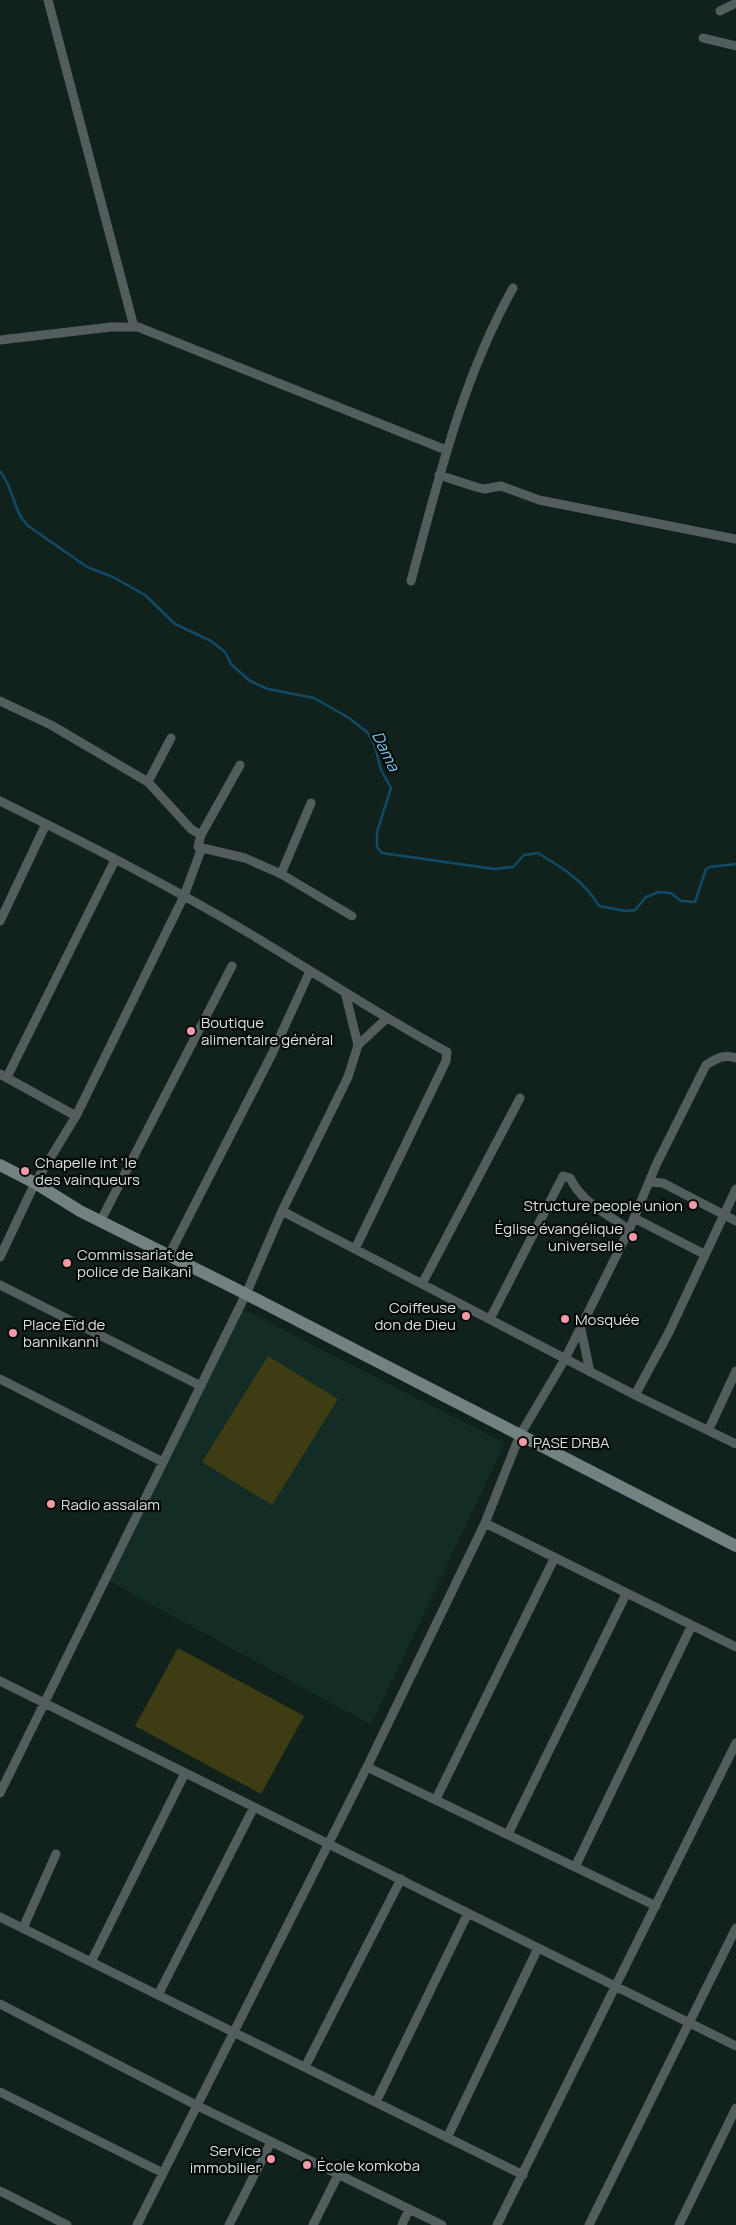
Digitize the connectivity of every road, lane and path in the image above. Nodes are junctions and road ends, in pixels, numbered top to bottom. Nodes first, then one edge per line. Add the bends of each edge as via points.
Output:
1 (48, 0) edge
2 (736, 3) edge
3 (720, 11) dead end
4 (703, 38) dead end
5 (736, 46) edge
6 (513, 288) dead end
7 (134, 327) junction
8 (0, 340) edge
9 (446, 450) junction
10 (439, 475) junction
11 (736, 539) edge
12 (411, 581) dead end
13 (0, 700) edge
14 (171, 738) dead end
15 (240, 765) dead end
16 (148, 782) junction
17 (0, 801) edge
18 (311, 803) dead end
19 (46, 824) junction
20 (201, 835) junction
21 (201, 850) junction
22 (115, 860) junction
23 (281, 874) junction
24 (184, 896) junction
25 (352, 916) dead end
26 (0, 921) edge
27 (232, 966) dead end
28 (310, 971) junction
29 (345, 992) junction
30 (386, 1019) junction
31 (358, 1045) junction
32 (736, 1058) edge
33 (3, 1076) edge
34 (520, 1098) dead end
35 (76, 1116) junction
36 (0, 1165) edge
37 (649, 1182) junction
38 (35, 1183) junction
39 (736, 1190) edge
40 (282, 1211) junction
41 (724, 1215) junction
42 (634, 1218) junction
43 (736, 1221) edge
44 (100, 1222) junction
45 (629, 1230) junction
46 (355, 1249) junction
47 (704, 1254) junction
48 (0, 1257) edge
49 (168, 1257) junction
50 (422, 1284) junction
51 (0, 1285) edge
52 (246, 1294) junction
53 (490, 1319) junction
54 (580, 1329) junction
55 (565, 1359) junction
56 (736, 1371) edge
57 (590, 1372) junction
58 (0, 1379) edge
59 (201, 1386) junction
60 (635, 1395) junction
61 (709, 1429) junction
62 (520, 1434) junction
63 (736, 1444) edge
64 (163, 1462) junction
65 (485, 1523) junction
66 (736, 1546) edge
67 (554, 1558) junction
68 (626, 1594) junction
69 (692, 1627) junction
70 (736, 1647) edge
71 (0, 1681) edge
72 (45, 1703) junction
73 (736, 1743) edge
74 (368, 1767) junction
75 (185, 1772) junction
76 (0, 1793) edge
77 (436, 1799) junction
78 (254, 1807) junction
79 (508, 1834) junction
80 (329, 1844) junction
81 (56, 1854) dead end
82 (575, 1867) junction
83 (400, 1880) junction
84 (656, 1906) junction
85 (468, 1913) junction
86 (0, 1917) edge
87 (23, 1928) junction
88 (736, 1928) edge
89 (538, 1948) junction
90 (91, 1962) junction
91 (617, 1987) junction
92 (158, 1995) junction
93 (0, 2004) edge
94 (690, 2023) junction
95 (235, 2033) junction
96 (736, 2046) edge
97 (305, 2067) junction
98 (0, 2092) edge
99 (376, 2102) junction
100 (198, 2106) junction
101 (736, 2108) edge
102 (447, 2138) junction
103 (270, 2142) junction
104 (163, 2172) junction
105 (338, 2174) junction
106 (523, 2176) junction
107 (0, 2191) edge
108 (409, 2209) junction
109 (67, 2225) edge
110 (137, 2225) edge
111 (229, 2225) edge
112 (313, 2225) edge
113 (402, 2225) edge
114 (442, 2225) edge
115 (497, 2225) edge
116 (589, 2225) edge
117 (679, 2225) edge

1 - 7 street
2 - 3 street
4 - 5 street
6 - 9 street via 490,333
7 - 8 street
7 - 9 street via 162,335
9 - 10 street
10 - 11 street via 484,489 501,486 539,500
10 - 12 street
13 - 16 street via 51,725
14 - 16 street
15 - 20 street
16 - 20 street via 191,829
17 - 19 street
18 - 23 street
19 - 22 street
19 - 26 street
20 - 21 street via 197,844
21 - 23 street via 245,858
21 - 24 street
22 - 24 street
22 - 33 street
23 - 25 street
24 - 28 street
24 - 35 street
27 - 44 street
28 - 29 street
28 - 49 street via 272,1054
29 - 30 street
29 - 31 street
30 - 31 street
30 - 46 street via 447,1052 448,1056
31 - 40 street via 348,1077
32 - 37 street via 718,1057 706,1064
33 - 35 street
34 - 50 street
35 - 38 street
36 - 38 street
37 - 41 street via 663,1184
37 - 42 street
38 - 44 street
38 - 48 street
39 - 41 street
40 - 46 street
40 - 52 street
41 - 43 street
41 - 47 street
42 - 45 street
42 - 47 street
44 - 49 street
45 - 53 street via 588,1202 570,1178 563,1176
45 - 54 street
46 - 50 street
47 - 60 street via 669,1332
49 - 52 street
50 - 53 street
51 - 59 street
52 - 59 street
52 - 62 street
53 - 55 street
54 - 55 street
54 - 57 street
55 - 57 street
55 - 62 street
56 - 61 street
57 - 60 street
58 - 64 street
59 - 64 street
60 - 61 street
61 - 63 street
62 - 65 street
62 - 66 street
64 - 72 street
65 - 67 street
65 - 74 street
67 - 68 street
67 - 77 street
68 - 69 street
68 - 79 street
69 - 70 street
69 - 82 street
71 - 72 street
72 - 75 street
72 - 76 street
73 - 84 street
74 - 77 street
74 - 80 street
75 - 78 street
75 - 90 street
77 - 79 street
78 - 80 street
78 - 92 street
79 - 82 street
80 - 83 street
80 - 95 street
81 - 87 street
82 - 84 street
83 - 85 street
83 - 97 street
84 - 91 street
85 - 89 street
85 - 99 street
86 - 87 street
87 - 90 street
88 - 94 street
89 - 91 street
89 - 102 street
90 - 92 street
91 - 94 street
91 - 106 street
92 - 95 street
93 - 100 street
94 - 96 street
94 - 116 street
95 - 97 street
95 - 100 street
97 - 99 street
98 - 104 street
99 - 102 street
100 - 103 street
100 - 104 street
101 - 117 street
102 - 106 street
103 - 105 street
103 - 111 street
104 - 110 street
105 - 108 street
105 - 112 street
106 - 115 street
107 - 109 street
108 - 113 street
108 - 114 street

